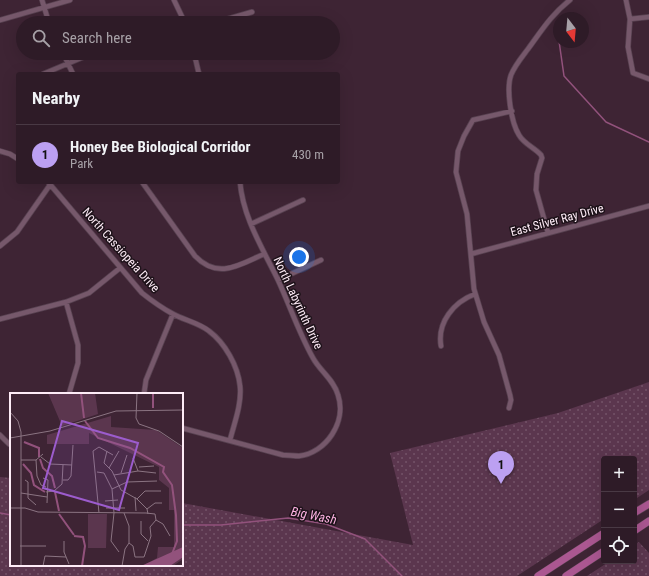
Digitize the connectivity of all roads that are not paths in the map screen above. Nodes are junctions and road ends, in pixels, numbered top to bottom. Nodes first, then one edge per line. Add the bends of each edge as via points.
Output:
1 (42, 0) edge
2 (70, 0) edge
3 (174, 0) edge
4 (570, 0) edge
5 (626, 0) edge
6 (44, 7) junction
7 (252, 12) dead end
8 (47, 16) edge
9 (182, 16) edge
10 (238, 16) edge
11 (649, 17) edge
12 (0, 20) edge
13 (630, 20) junction
14 (66, 60) edge
15 (76, 60) edge
16 (196, 60) edge
17 (68, 63) junction
18 (48, 72) edge
19 (71, 72) edge
20 (199, 72) edge
21 (649, 79) edge
22 (512, 111) junction
23 (0, 151) edge
24 (16, 158) edge
25 (49, 184) edge
26 (51, 184) edge
27 (143, 184) edge
28 (240, 184) edge
29 (303, 200) dead end
30 (649, 206) edge
31 (251, 224) junction
32 (548, 233) junction
33 (0, 246) edge
34 (264, 254) junction
35 (471, 254) junction
36 (322, 260) dead end
37 (120, 268) junction
38 (278, 280) junction
39 (475, 294) junction
40 (66, 302) junction
41 (173, 314) junction
42 (0, 319) edge
43 (441, 346) dead end
44 (68, 393) edge
45 (144, 393) edge
46 (509, 408) dead end
47 (183, 428) edge
48 (0, 435) edge
49 (230, 440) junction
50 (9, 444) dead end
51 (649, 504) edge
52 (637, 511) edge
53 (649, 521) edge
54 (637, 529) edge
55 (601, 535) edge
56 (601, 553) edge
57 (538, 576) edge
58 (566, 576) edge

1 - 6 street
2 - 6 street
3 - 9 street
4 - 22 street via 548,21 512,74 509,89
5 - 13 street
6 - 8 street
6 - 12 street
7 - 10 street
11 - 13 street
13 - 21 street via 628,47 633,73
14 - 17 street
15 - 17 street
16 - 20 street
17 - 18 street
17 - 19 street
22 - 32 street via 518,134 542,158 536,190
22 - 35 street via 473,120 458,151 456,172 467,214
23 - 24 street
25 - 33 street via 17,232
26 - 37 street, North Cassiopeia Drive
27 - 34 street via 203,264 225,270
28 - 31 street, North Labyrinth Drive via 242,201
29 - 31 street
30 - 32 street, East Silver Ray Drive
31 - 34 street, North Labyrinth Drive
32 - 35 street, East Silver Ray Drive
34 - 38 street, North Labyrinth Drive
35 - 39 street
36 - 38 street
37 - 40 street via 89,293
37 - 41 street, North Cassiopeia Drive via 142,293
38 - 49 street, North Labyrinth Drive via 314,359 339,396 341,412 336,428 326,443 312,452 299,456
39 - 43 street via 465,298 450,312 440,332
39 - 46 street via 503,369 511,400
40 - 42 street
40 - 44 street via 78,345 78,363
41 - 45 street via 149,374
41 - 49 street, North Cassiopeia Drive via 208,330 223,345 234,365 240,386 239,404
47 - 49 street, North Labyrinth Drive
48 - 50 street
51 - 52 main road
53 - 54 main road
55 - 57 main road
56 - 58 main road

